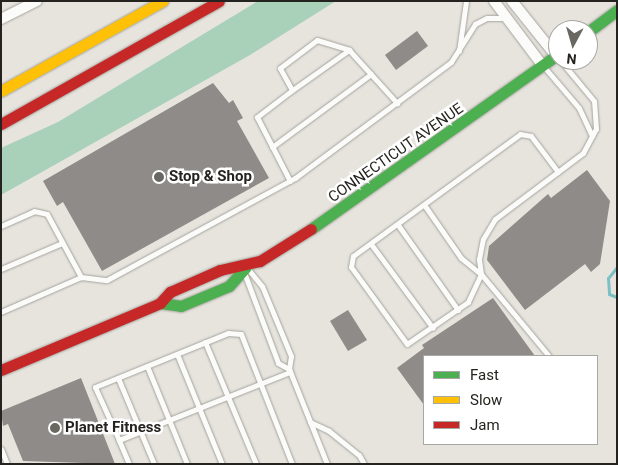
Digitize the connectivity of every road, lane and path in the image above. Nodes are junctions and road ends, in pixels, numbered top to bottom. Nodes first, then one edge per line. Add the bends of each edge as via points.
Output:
1 (37, 1) edge
2 (162, 1) edge
3 (219, 1) edge
4 (466, 1) edge
5 (494, 1) edge
6 (512, 1) edge
7 (617, 10) edge
8 (508, 18) junction
9 (1, 19) edge
10 (598, 24) edge
11 (548, 45) edge
12 (349, 50) junction
13 (459, 51) junction
14 (548, 63) edge
15 (543, 66) junction
16 (569, 70) edge
17 (372, 74) junction
18 (292, 90) junction
19 (1, 91) edge
20 (397, 103) junction
21 (1, 124) edge
22 (592, 136) junction
23 (272, 148) junction
24 (558, 172) junction
25 (290, 181) junction
26 (425, 206) junction
27 (398, 225) junction
28 (1, 226) edge
29 (62, 243) junction
30 (371, 244) junction
31 (246, 267) junction
32 (1, 270) edge
33 (481, 274) junction
34 (81, 277) junction
35 (160, 303) junction
36 (458, 310) junction
37 (1, 312) edge
38 (433, 328) junction
39 (205, 342) junction
40 (177, 354) junction
41 (548, 355) edge
42 (147, 366) junction
43 (1, 370) edge
44 (289, 371) junction
45 (118, 378) junction
46 (261, 384) junction
47 (228, 397) junction
48 (199, 409) junction
49 (170, 420) junction
50 (310, 422) junction
51 (140, 432) junction
52 (119, 440) junction
53 (1, 449) edge
54 (7, 464) edge
55 (129, 464) edge
56 (154, 464) edge
57 (187, 464) edge
58 (222, 464) edge
59 (256, 464) edge
60 (292, 464) edge
61 (327, 464) edge
62 (364, 464) edge

1 - 9 street
2 - 19 main road
3 - 21 main road
4 - 13 lane
5 - 8 street
6 - 11 street
7 - 10 main road
8 - 13 lane via 486,18 475,24
8 - 15 street
12 - 17 lane
12 - 18 lane
12 - 18 lane via 317,40 280,68
13 - 20 lane via 451,62
14 - 15 main road, CONNECTICUT AVENUE
15 - 22 lane via 579,108
15 - 31 main road, CONNECTICUT AVENUE via 358,199
16 - 22 lane via 594,101 597,118
17 - 20 lane
17 - 23 lane
18 - 23 lane via 257,117
20 - 25 lane
22 - 24 lane via 583,153
23 - 25 lane
24 - 26 lane via 531,136 520,134
24 - 33 lane via 495,220 483,239
25 - 34 lane via 107,280
26 - 27 lane
26 - 33 lane via 461,258
27 - 30 lane
27 - 36 lane
28 - 29 lane via 34,211 47,214
29 - 32 lane
29 - 34 lane
30 - 38 lane
30 - 38 lane via 353,256 351,267 402,341 412,342
31 - 35 main road, CONNECTICUT AVENUE via 215,272 170,292
31 - 35 main road, CONNECTICUT AVENUE via 229,286 181,306
31 - 44 lane via 250,297 278,362
31 - 44 lane via 262,286 291,356
33 - 36 lane via 468,302
33 - 41 lane
34 - 37 lane
35 - 43 main road, CONNECTICUT AVENUE
36 - 38 lane
39 - 40 lane
39 - 46 lane via 228,333 241,334
39 - 47 lane
40 - 42 lane
40 - 48 lane
42 - 45 lane
42 - 49 lane
44 - 46 lane
44 - 50 lane
45 - 51 lane
45 - 52 lane via 95,387
46 - 47 lane
46 - 60 lane
47 - 48 lane
47 - 59 lane
48 - 49 lane
48 - 58 lane
49 - 51 lane
49 - 57 lane
50 - 61 lane
50 - 62 lane via 329,431
51 - 52 lane
51 - 56 lane
52 - 55 lane
53 - 54 lane

